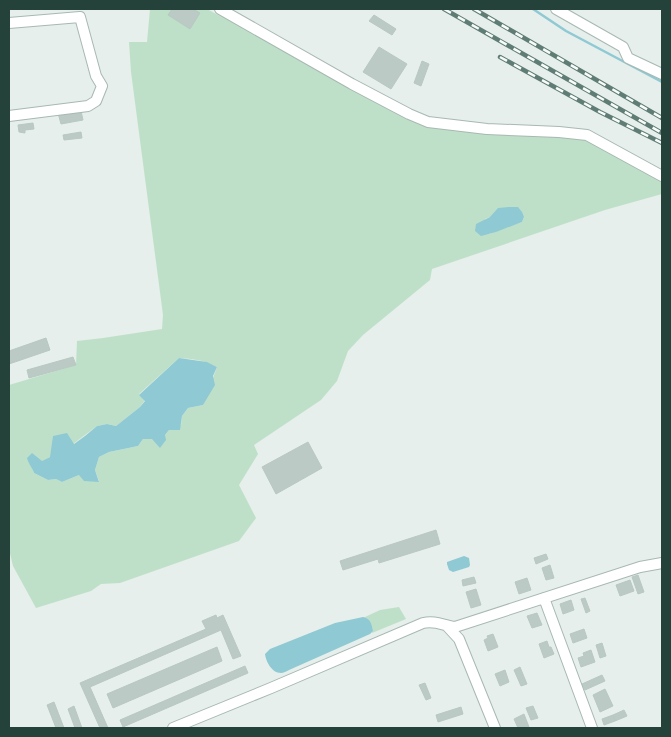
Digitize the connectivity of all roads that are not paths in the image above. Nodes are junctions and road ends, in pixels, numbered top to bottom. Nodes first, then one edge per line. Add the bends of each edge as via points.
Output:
1 (220, 9) edge
2 (556, 9) edge
3 (9, 23) edge
4 (662, 74) edge
5 (9, 116) edge
6 (662, 176) edge
7 (662, 562) edge
8 (544, 598) junction
9 (447, 626) junction
10 (173, 728) edge
11 (495, 728) edge
12 (592, 728) edge

1 - 6 street via 352,84 428,122 587,135
2 - 4 street via 623,47 628,58
3 - 5 street via 80,17 90,58 102,86 96,101 88,106
7 - 8 street
8 - 9 street via 465,624
8 - 12 street
9 - 10 street via 430,621 424,623
9 - 11 street via 459,639

